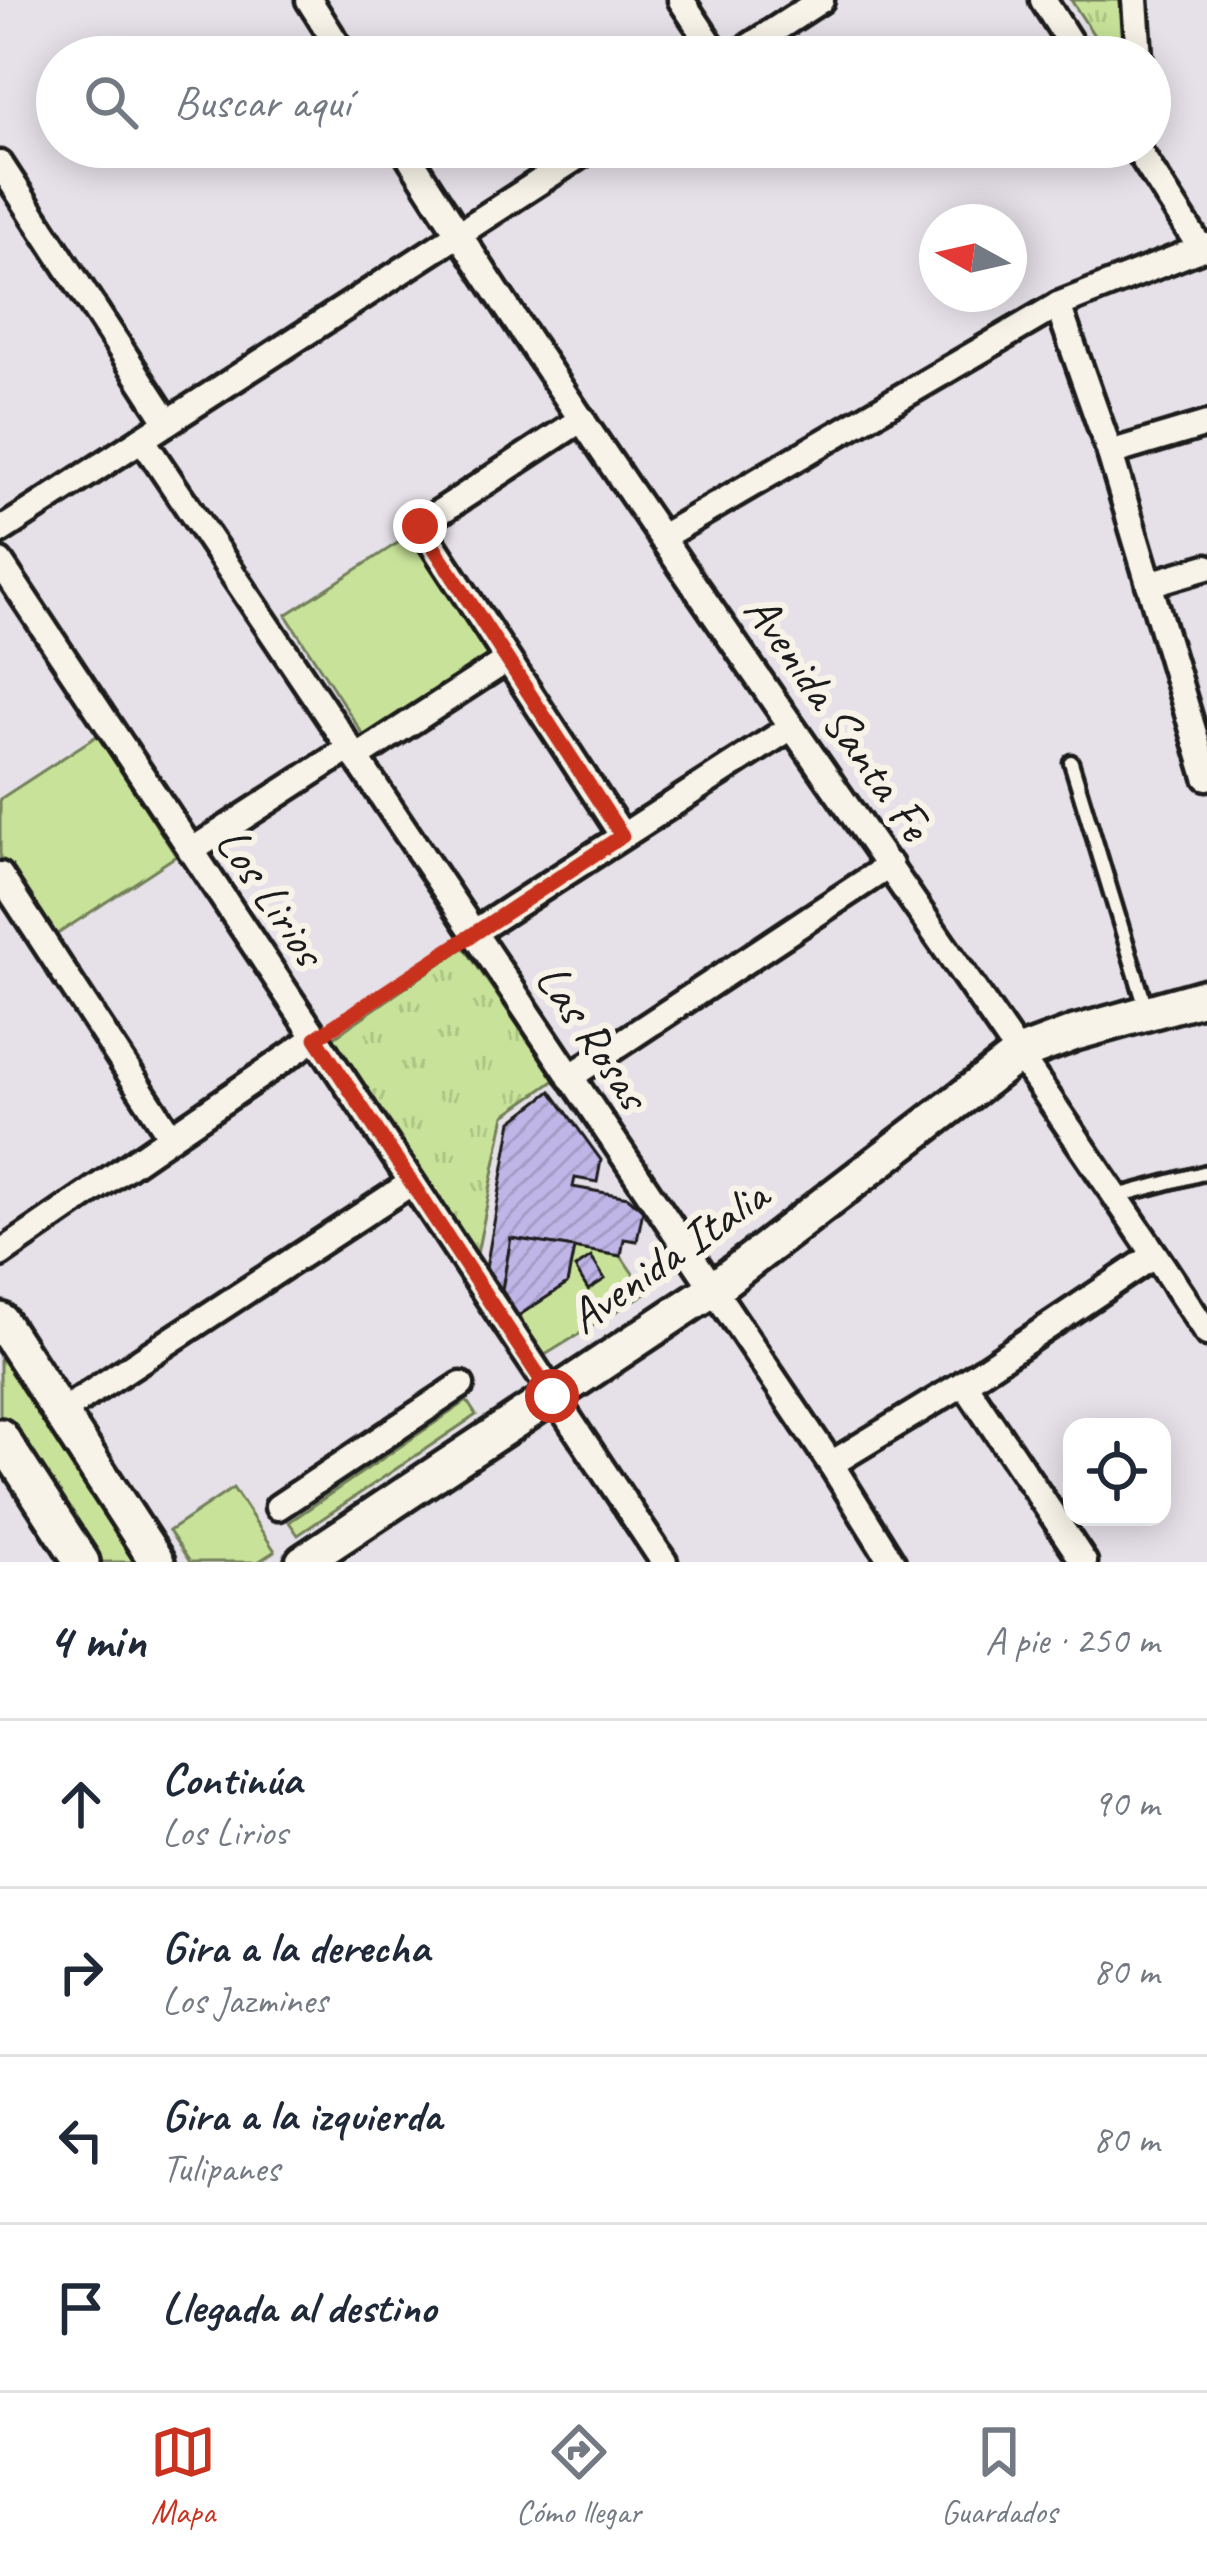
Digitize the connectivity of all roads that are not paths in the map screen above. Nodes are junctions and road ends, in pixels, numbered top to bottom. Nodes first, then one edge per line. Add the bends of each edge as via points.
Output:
1 (309, 0) edge
2 (680, 0) edge
3 (821, 0) edge
4 (1043, 0) edge
5 (1135, 0) edge
6 (332, 36) edge
7 (705, 36) edge
8 (765, 36) edge
9 (1066, 36) edge
10 (1138, 36) edge
11 (0, 164) edge
12 (416, 168) edge
13 (560, 168) edge
14 (1153, 168) edge
15 (458, 234) junction
16 (1204, 246) edge
17 (1058, 305) junction
18 (583, 419) junction
19 (168, 422) junction
20 (1207, 424) edge
21 (142, 439) junction
22 (1110, 453) junction
23 (0, 531) edge
24 (662, 537) junction
25 (0, 562) edge
26 (1207, 567) edge
27 (1149, 584) junction
28 (507, 660) junction
29 (1197, 708) edge
30 (790, 728) junction
31 (353, 753) junction
32 (1071, 762) dead end
33 (1207, 778) edge
34 (622, 836) junction
35 (191, 851) junction
36 (890, 865) junction
37 (0, 875) edge
38 (473, 933) junction
39 (1207, 996) edge
40 (1147, 1011) junction
41 (316, 1038) junction
42 (1019, 1054) junction
43 (570, 1077) junction
44 (170, 1135) junction
45 (1207, 1172) edge
46 (411, 1183) junction
47 (1116, 1196) junction
48 (0, 1254) edge
49 (1155, 1255) junction
50 (713, 1289) junction
51 (0, 1320) edge
52 (1203, 1321) edge
53 (964, 1383) junction
54 (461, 1385) dead end
55 (552, 1396) junction
56 (60, 1413) junction
57 (0, 1436) edge
58 (831, 1464) junction
59 (278, 1508) dead end
60 (1074, 1559) edge
61 (82, 1562) edge
62 (157, 1562) edge
63 (303, 1562) edge
64 (664, 1562) edge
65 (892, 1562) edge

1 - 6 street
2 - 7 street
3 - 8 street
4 - 9 street
5 - 10 street
11 - 19 street
12 - 15 street, Avenida Santa Fe
13 - 15 street
14 - 16 street
15 - 18 street, Avenida Santa Fe
15 - 19 street
16 - 17 street
17 - 22 street
17 - 24 street
18 - 24 street, Avenida Santa Fe
18 - 28 street via 420,526
19 - 21 street
20 - 22 street
21 - 23 street
21 - 31 street, Las Rosas
22 - 27 street
24 - 30 street, Avenida Santa Fe
25 - 35 street, Los Lirios
26 - 27 street
27 - 29 street
28 - 31 street
28 - 34 street
29 - 33 street
30 - 34 street
30 - 36 street, Avenida Santa Fe
31 - 35 street
31 - 38 street, Las Rosas
32 - 40 lane
34 - 38 street
35 - 41 street, Los Lirios
36 - 42 street, Avenida Santa Fe
36 - 43 street
37 - 44 street
38 - 43 street, Las Rosas
39 - 40 street, Avenida Italia
40 - 42 street, Avenida Italia
41 - 44 street
41 - 46 street, Los Lirios
42 - 47 street, Avenida Santa Fe
42 - 50 street, Avenida Italia
43 - 50 street, Las Rosas
44 - 48 street
45 - 47 lane
46 - 55 street, Los Lirios
46 - 56 street
47 - 49 street, Avenida Santa Fe
49 - 52 street, Avenida Santa Fe
49 - 53 street
50 - 55 street, Avenida Italia
50 - 58 street, Las Rosas
51 - 56 street
53 - 58 street
53 - 60 street
54 - 59 street
55 - 63 street, Avenida Italia
55 - 64 street, Los Lirios
56 - 62 street
57 - 61 street
58 - 65 street, Las Rosas

